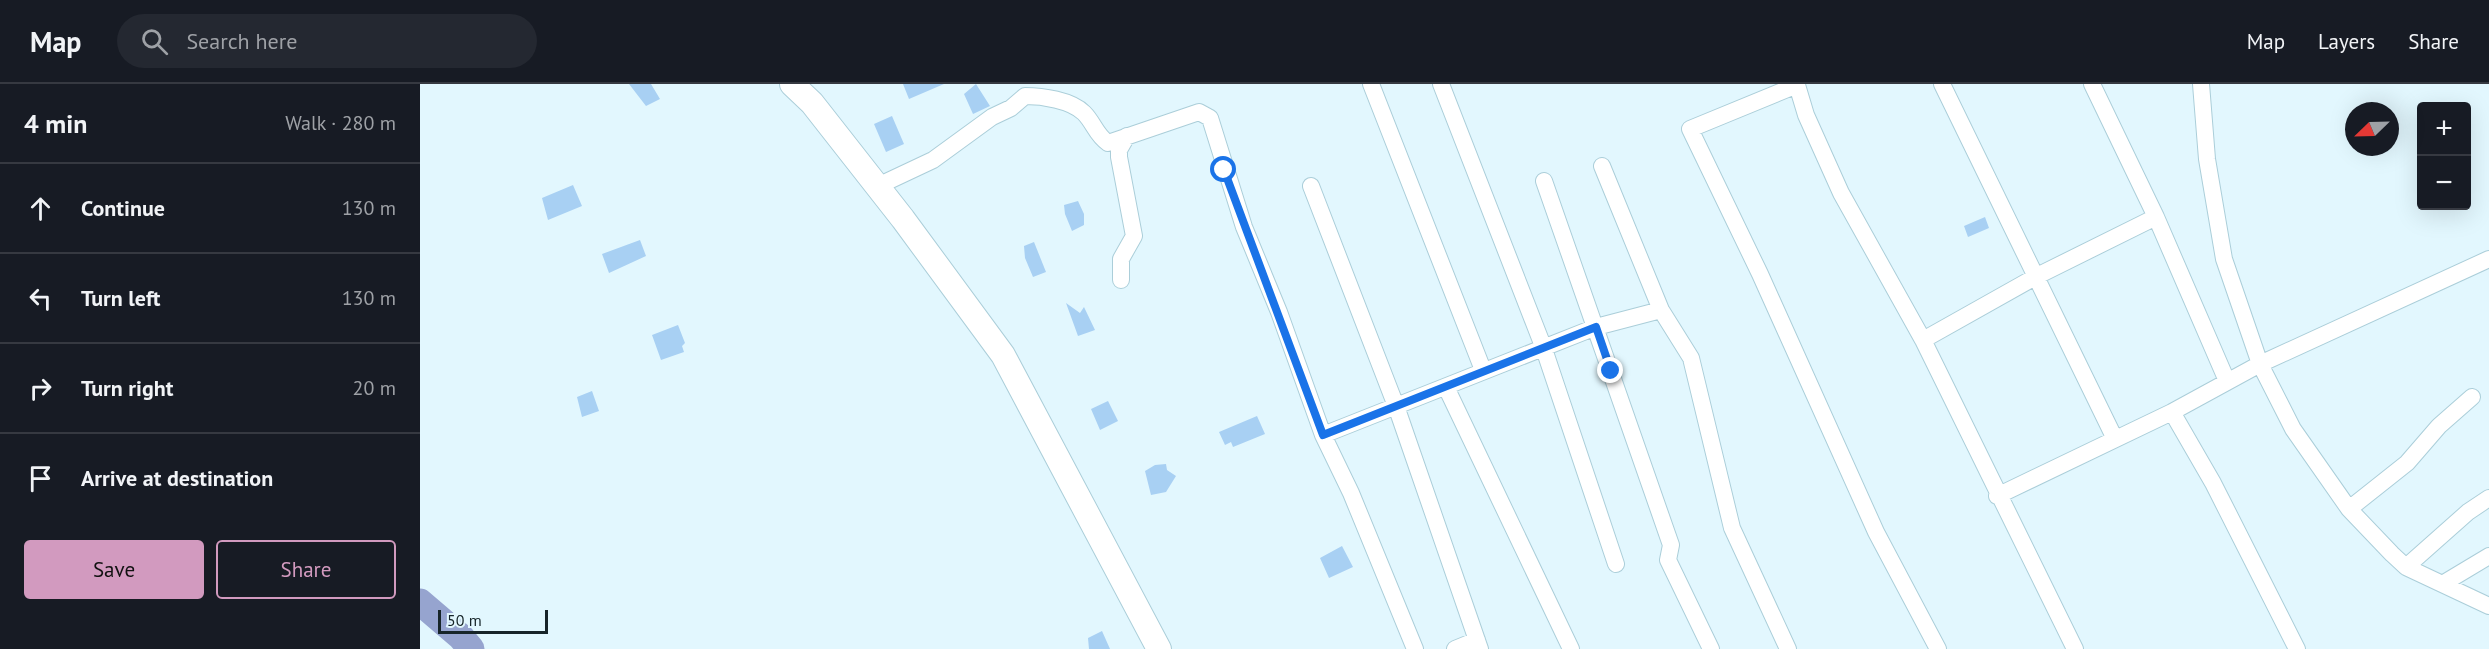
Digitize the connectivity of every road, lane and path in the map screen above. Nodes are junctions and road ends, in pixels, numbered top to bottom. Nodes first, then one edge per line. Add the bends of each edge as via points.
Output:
1 (792, 84) edge
2 (1371, 84) edge
3 (1441, 84) edge
4 (1942, 84) edge
5 (2092, 84) edge
6 (2201, 84) edge
7 (1128, 136) junction
8 (1602, 166) dead end
9 (1544, 181) dead end
10 (874, 183) junction
11 (1311, 186) dead end
12 (2156, 217) junction
13 (2489, 259) edge
14 (2037, 276) junction
15 (1120, 280) dead end
16 (1661, 310) junction
17 (1596, 327) junction
18 (1923, 340) junction
19 (1544, 346) junction
20 (2260, 363) junction
21 (1483, 370) junction
22 (2227, 381) junction
23 (1446, 387) junction
24 (2472, 397) dead end
25 (1396, 406) junction
26 (2172, 412) junction
27 (1323, 435) junction
28 (2115, 439) junction
29 (1997, 496) junction
30 (2489, 498) edge
31 (2349, 509) junction
32 (2489, 556) edge
33 (1616, 564) dead end
34 (2406, 567) junction
35 (2444, 583) junction
36 (2489, 606) edge
37 (1478, 645) edge
38 (1159, 649) edge
39 (1415, 649) edge
40 (1455, 649) edge
41 (1571, 649) edge
42 (1711, 649) edge
43 (1788, 649) edge
44 (1938, 649) edge
45 (2075, 649) edge
46 (2297, 649) edge

1 - 10 main road via 812,103
2 - 21 street
3 - 19 street
4 - 14 street
5 - 12 street
6 - 20 street via 2207,159 2224,259
7 - 10 street via 1108,143 1084,112 1037,96 1025,96 933,160 882,184
7 - 15 street via 1119,150 1119,158 1134,236 1121,259
7 - 27 street via 1199,111 1210,118 1244,227
8 - 16 street
9 - 17 street
10 - 38 main road via 1003,355
11 - 25 street
12 - 14 street
12 - 22 street
13 - 20 street
14 - 18 street
14 - 28 street
16 - 17 street
16 - 43 street via 1691,358 1732,528
17 - 19 street
17 - 42 street via 1671,545 1668,560
18 - 29 street
18 - 44 street via 1841,193 1797,85 1690,129 1876,532
19 - 21 street
19 - 33 street
20 - 22 street
20 - 31 street via 2293,429
21 - 23 street
22 - 26 street
23 - 25 street
23 - 41 street
24 - 31 street via 2439,426 2407,463
25 - 27 street
25 - 37 street
26 - 28 street
26 - 46 street via 2213,483
27 - 39 street
28 - 29 street
29 - 45 street
30 - 34 street
31 - 34 street
32 - 35 street
34 - 35 street
35 - 36 street
37 - 40 street

